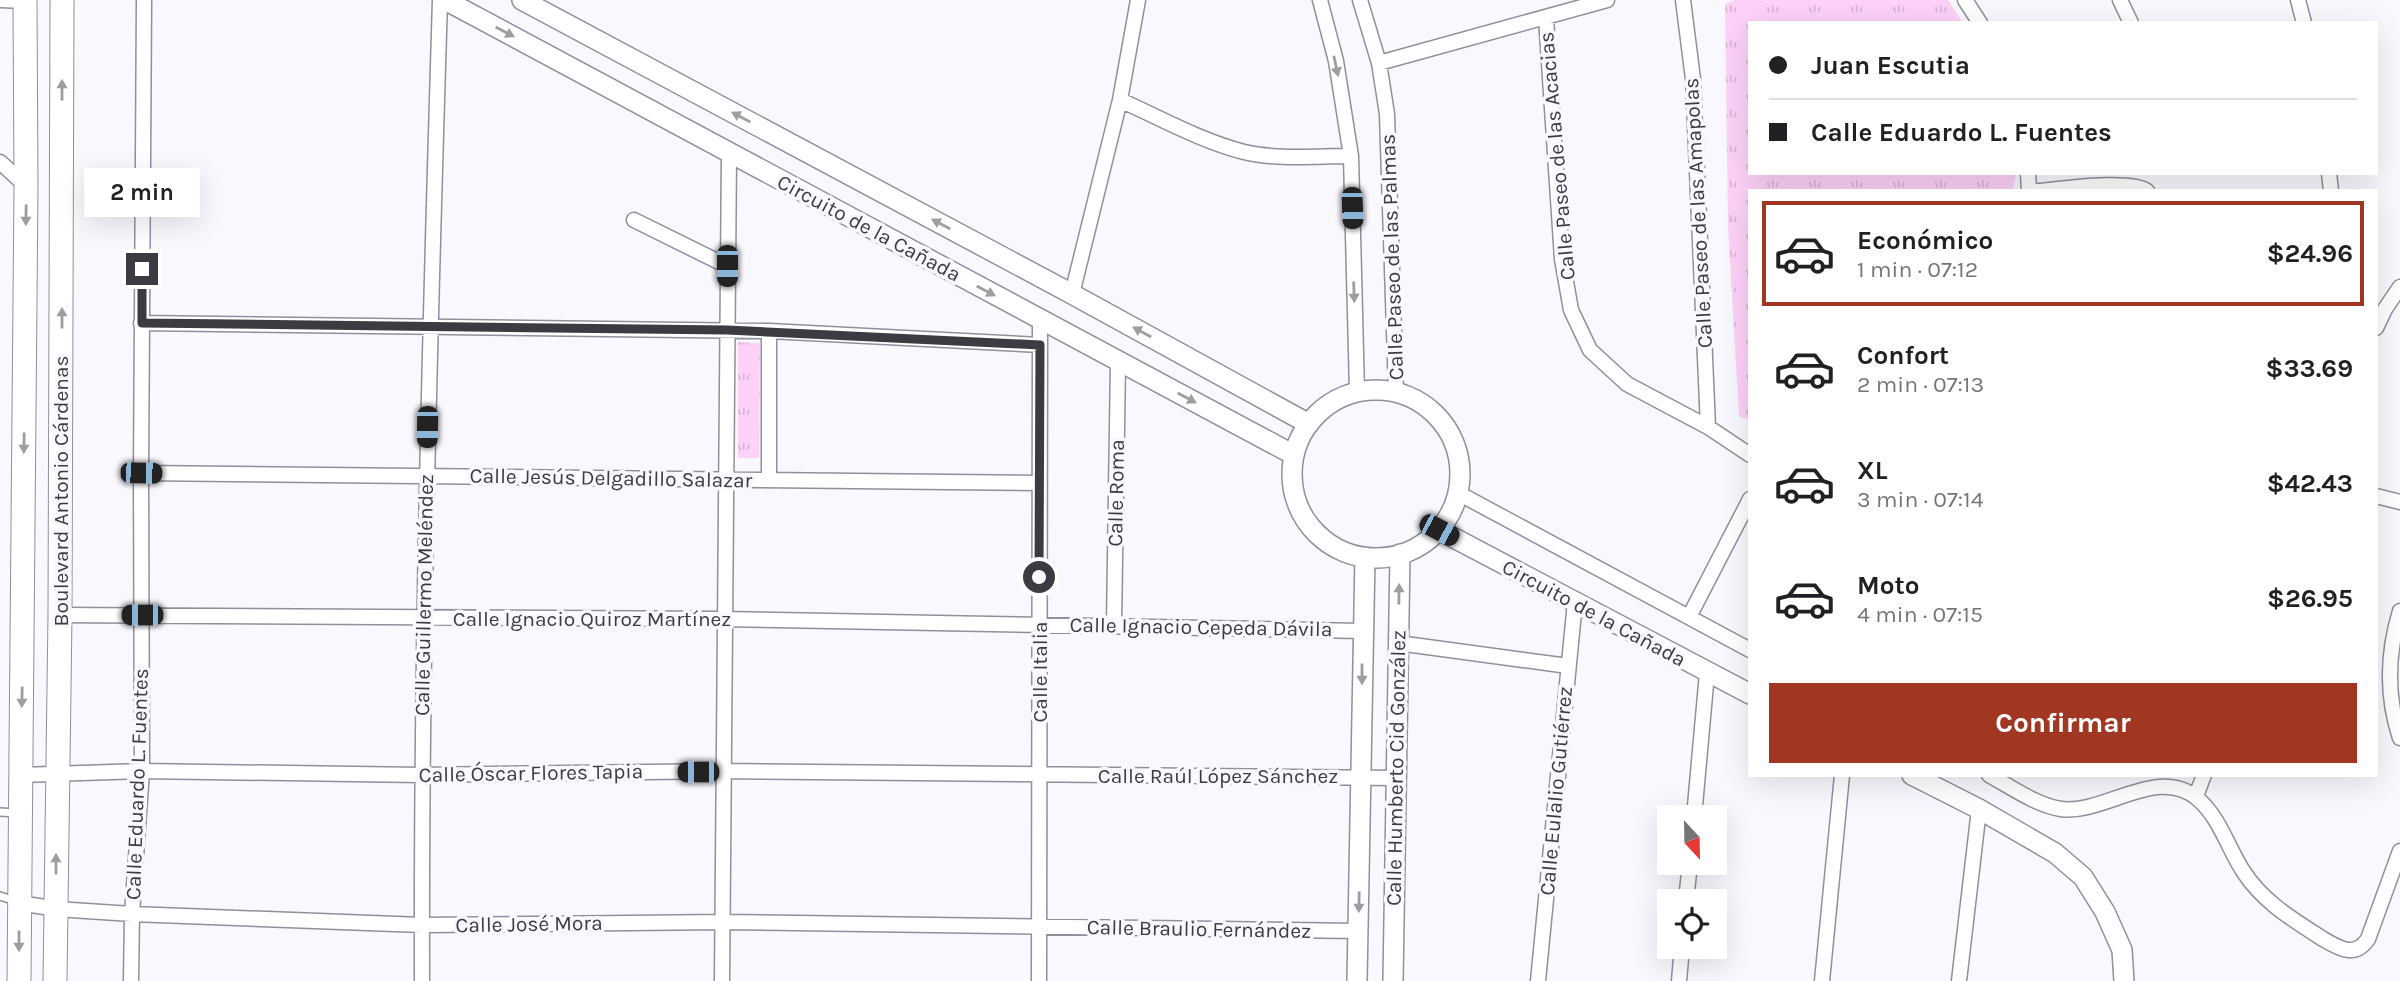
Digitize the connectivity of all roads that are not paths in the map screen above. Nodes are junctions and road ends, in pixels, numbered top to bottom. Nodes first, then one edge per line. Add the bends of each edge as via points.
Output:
1 (41, 0) edge
2 (62, 0) edge
3 (144, 0) edge
4 (442, 0) edge
5 (522, 0) edge
6 (1138, 0) edge
7 (1320, 0) edge
8 (1360, 0) edge
9 (1607, 0) edge
10 (1683, 0) edge
11 (1965, 0) edge
12 (2120, 0) edge
13 (2298, 0) edge
14 (0, 1) edge
15 (25, 7) edge
16 (1546, 18) junction
17 (1979, 21) edge
18 (2130, 21) edge
19 (2303, 21) edge
20 (1379, 63) junction
21 (1120, 100) junction
22 (729, 152) junction
23 (1351, 156) junction
24 (0, 162) edge
25 (26, 186) junction
26 (2067, 189) edge
27 (2145, 189) edge
28 (634, 220) dead end
29 (727, 266) junction
30 (2400, 287) edge
31 (1072, 294) junction
32 (2381, 307) edge
33 (1040, 320) junction
34 (142, 323) junction
35 (429, 328) junction
36 (727, 330) junction
37 (769, 331) junction
38 (1040, 345) junction
39 (1118, 362) junction
40 (1357, 392) junction
41 (1396, 392) junction
42 (1309, 424) junction
43 (1708, 427) junction
44 (1748, 454) edge
45 (1294, 455) junction
46 (141, 473) junction
47 (426, 476) junction
48 (769, 479) junction
49 (725, 480) junction
50 (1039, 483) junction
51 (1458, 493) junction
52 (2378, 496) edge
53 (2400, 502) edge
54 (1748, 503) edge
55 (1439, 530) junction
56 (1400, 554) junction
57 (1365, 557) junction
58 (1575, 602) junction
59 (2400, 611) edge
60 (60, 615) junction
61 (142, 615) junction
62 (1689, 617) junction
63 (423, 619) junction
64 (723, 619) junction
65 (1040, 624) junction
66 (1114, 625) junction
67 (1362, 631) junction
68 (1398, 643) junction
69 (1748, 648) edge
70 (1568, 666) junction
71 (1707, 673) junction
72 (1748, 693) edge
73 (2400, 738) edge
74 (142, 771) junction
75 (725, 771) junction
76 (21, 775) junction
77 (56, 775) junction
78 (421, 775) junction
79 (1041, 775) junction
80 (1361, 777) junction
81 (1842, 777) edge
82 (1916, 777) edge
83 (1993, 777) edge
84 (2203, 777) edge
85 (1396, 778) junction
86 (2164, 781) edge
87 (2196, 796) junction
88 (1695, 805) edge
89 (1979, 809) junction
90 (10, 813) edge
91 (2400, 851) edge
92 (10, 899) edge
93 (56, 909) junction
94 (132, 914) junction
95 (724, 922) junction
96 (422, 925) junction
97 (1040, 926) junction
98 (1358, 931) junction
99 (1681, 959) edge
100 (19, 981) edge
101 (55, 981) edge
102 (131, 981) edge
103 (422, 981) edge
104 (722, 981) edge
105 (1039, 981) edge
106 (1357, 981) edge
107 (1393, 981) edge
108 (1539, 981) edge
109 (1679, 981) edge
110 (1822, 981) edge
111 (1959, 981) edge
112 (2126, 981) edge

1 - 15 main road via 38,12
60 -> 2 main road, Boulevard Antonio Cárdenas
3 - 34 street, Calle Eduardo L. Fuentes
4 -> 22 street, Circuito de la Cañada
4 - 35 street, Calle Guillermo Meléndez
31 -> 5 street, Circuito de la Cañada
6 - 21 street
7 -> 23 street, Calle Paseo de las Palmas via 1336,61
8 - 20 street, Calle Paseo de las Palmas
9 - 16 street
10 - 43 street, Calle Paseo de las Amapolas via 1693,79
11 - 17 street
12 - 18 street
13 - 19 street
14 - 15 street
15 - 25 main road, Boulevard Antonio Cárdenas
16 - 20 street
16 - 43 street, Calle Paseo de las Acacias via 1562,259 1571,310 1590,350 1627,384
20 - 41 street, Calle Paseo de las Palmas via 1387,114
21 - 23 street via 1245,152
21 - 31 street
22 - 29 street
22 -> 33 street, Circuito de la Cañada
23 -> 40 street, Calle Paseo de las Palmas
24 - 25 street
25 -> 76 main road, Boulevard Antonio Cárdenas
26 - 27 street via 2125,185
28 - 29 street
29 - 36 street
30 - 32 street
42 -> 31 street, Circuito de la Cañada
33 - 38 street, Calle Italia
33 - 39 street, Circuito de la Cañada
34 - 35 street
34 - 46 street, Calle Eduardo L. Fuentes
35 - 36 street
35 - 47 street, Calle Guillermo Meléndez
36 - 37 street
36 - 49 street
37 - 38 street
37 - 48 street
38 - 50 street, Calle Italia
39 -> 45 street, Circuito de la Cañada
39 - 66 street, Calle Roma
40 - 41 street
40 - 42 street via 1338,399
41 - 51 street via 1420,402 1448,430 1460,467
42 - 45 street
43 - 44 street, Calle Paseo de las Acacias
45 - 57 street via 1292,483 1300,510 1316,532 1338,549
46 - 47 street, Calle Jesús Delgadillo Salazar
46 - 61 street, Calle Eduardo L. Fuentes
47 - 49 street, Calle Jesús Delgadillo Salazar
47 - 63 street, Calle Guillermo Meléndez
48 - 49 street, Calle Jesús Delgadillo Salazar
48 - 50 street, Calle Jesús Delgadillo Salazar
49 - 64 street
50 - 65 street, Calle Italia
51 - 55 street
51 - 62 street, Circuito de la Cañada
52 - 53 street
54 - 62 street
55 - 56 street
55 - 58 street, Circuito de la Cañada
56 - 57 street
68 -> 56 street, Calle Humberto Cid González
57 - 67 street, Calle Humberto Cid González
58 - 70 street, Calle Eulalio Gutiérrez
58 - 71 street, Circuito de la Cañada
59 - 73 street via 2388,673 2392,715
60 - 61 street, Calle Ignacio Quiroz Martínez
60 - 77 main road, Boulevard Antonio Cárdenas
61 - 63 street, Calle Ignacio Quiroz Martínez
61 - 74 street, Calle Eduardo L. Fuentes
62 - 69 street, Circuito de la Cañada
63 - 64 street, Calle Ignacio Quiroz Martínez
63 - 78 street, Calle Guillermo Meléndez
64 - 65 street, Calle Ignacio Quiroz Martínez
64 - 75 street
65 - 66 street, Calle Ignacio Cepeda Dávila
65 - 79 street, Calle Italia
66 - 67 street, Calle Ignacio Cepeda Dávila
67 -> 80 street, Calle Humberto Cid González
68 - 70 street
68 - 85 street, Calle Humberto Cid González
70 - 108 street, Calle Eulalio Gutiérrez
71 - 72 street, Circuito de la Cañada
71 - 88 street
74 - 77 street, Calle Óscar Flores Tapia
74 - 78 street, Calle Óscar Flores Tapia
74 - 94 street, Calle Eduardo L. Fuentes
75 - 78 street, Calle Óscar Flores Tapia
75 - 79 street, Calle Óscar Flores Tapia
75 - 95 street
76 - 77 street, Calle Óscar Flores Tapia
76 - 90 main road, Boulevard Antonio Cárdenas
93 -> 77 main road, Boulevard Antonio Cárdenas
78 - 96 street, Calle Guillermo Meléndez
79 - 80 street, Calle Raúl López Sánchez
79 - 97 street, Calle Italia
80 - 85 street, Calle Raúl López Sánchez
80 -> 98 street, Calle Humberto Cid González
81 - 110 street
82 - 89 street
83 - 86 street via 2060,809 2078,809
84 - 87 street
85 - 107 street, Calle Humberto Cid González
86 - 87 street
87 - 91 street via 2209,809 2242,870 2262,896 2346,951 2355,951 2368,939
89 - 111 street
89 - 112 street via 2055,853 2083,877 2122,950
90 - 92 main road, Boulevard Antonio Cárdenas
92 - 93 street, Calle José Mora
92 -> 100 main road, Boulevard Antonio Cárdenas
93 - 94 street, Calle José Mora
93 - 101 main road, Boulevard Antonio Cárdenas
94 - 96 street, Calle José Mora
94 - 102 street, Calle Eduardo L. Fuentes
95 - 96 street, Calle José Mora
95 - 97 street, Calle José Mora
95 - 104 street
96 - 103 street, Calle Guillermo Meléndez
97 - 98 street, Calle Braulio Fernández
97 - 105 street, Calle Italia
98 - 106 street, Calle Humberto Cid González
99 - 109 street

